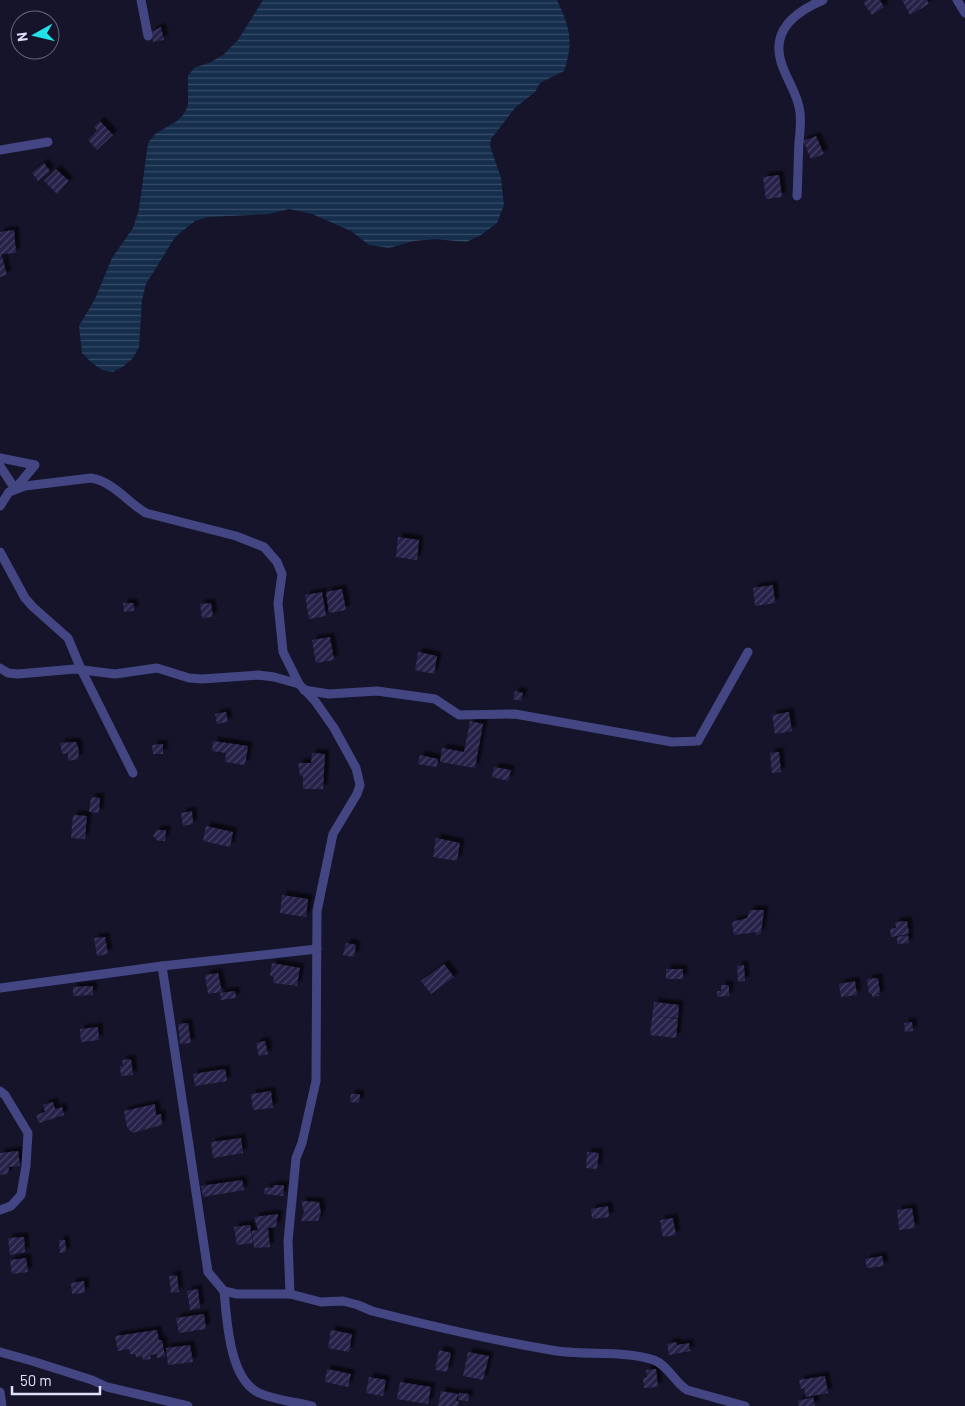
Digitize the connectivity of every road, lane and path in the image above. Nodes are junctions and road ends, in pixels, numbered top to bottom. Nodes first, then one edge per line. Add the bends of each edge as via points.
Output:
1 (141, 0) edge
2 (823, 0) edge
3 (957, 0) edge
4 (965, 13) edge
5 (148, 36) dead end
6 (48, 142) dead end
7 (0, 150) edge
8 (797, 196) dead end
9 (0, 458) edge
10 (0, 466) edge
11 (15, 489) junction
12 (0, 506) edge
13 (0, 552) edge
14 (748, 652) dead end
15 (0, 668) edge
16 (81, 669) junction
17 (301, 687) junction
18 (133, 773) dead end
19 (317, 948) junction
20 (162, 966) junction
21 (0, 988) edge
22 (0, 1091) edge
23 (0, 1210) edge
24 (224, 1291) junction
25 (290, 1294) junction
26 (0, 1352) edge
27 (0, 1392) edge
28 (2, 1406) edge
29 (188, 1406) edge
30 (312, 1406) edge
31 (745, 1406) edge

1 - 5 street
2 - 8 street via 790,20 780,39 781,62 796,95 800,113
3 - 4 street
6 - 7 street
9 - 11 street via 35,465
10 - 11 street
11 - 12 street via 9,492
11 - 17 street via 83,478 101,480 146,513 236,536 264,547 282,574 278,603 282,652
13 - 16 street via 33,607 68,638
14 - 17 street via 698,741 672,742 515,714 459,715 435,699 377,691 329,694
15 - 16 street via 18,674
16 - 17 street via 115,674 157,668 189,678 216,679 258,675
16 - 18 street
17 - 19 street via 334,728 356,768 360,785 333,834 317,910
19 - 20 street
19 - 25 street via 316,1081 296,1158 288,1242
20 - 21 street
20 - 24 street via 208,1272
22 - 23 street via 28,1133 21,1196 11,1206
24 - 25 street
24 - 30 street via 230,1347 250,1388 261,1394
25 - 31 street via 321,1302 343,1301 446,1330 551,1350 644,1358 664,1366 688,1390
26 - 29 street via 107,1387
27 - 28 street

